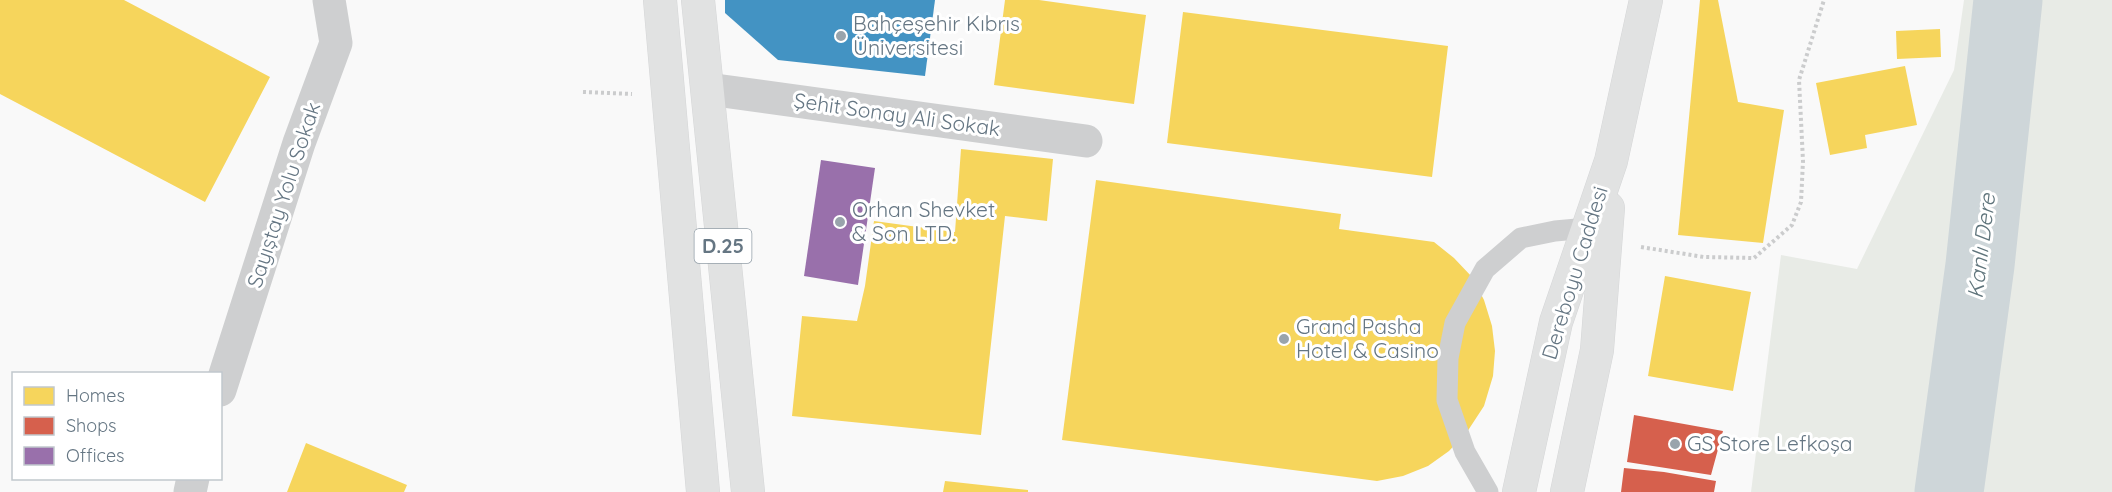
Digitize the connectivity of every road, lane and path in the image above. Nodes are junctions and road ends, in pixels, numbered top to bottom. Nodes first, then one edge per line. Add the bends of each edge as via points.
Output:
1 (329, 0) edge
2 (660, 0) edge
3 (698, 0) edge
4 (1647, 0) edge
5 (1824, 0) edge
6 (708, 89) junction
7 (583, 92) dead end
8 (668, 95) junction
9 (1086, 141) dead end
10 (1597, 235) junction
11 (222, 384) edge
12 (703, 492) edge
13 (747, 492) edge
14 (1488, 492) edge
15 (1519, 492) edge
16 (1567, 492) edge

1 - 11 street, Sayıştay Yolu Sokak via 336,43 299,143
2 - 8 main road, D.25
3 - 6 main road, D.25
4 - 10 main road, Dereboyu Caddesi
5 - 10 path via 1799,80 1803,161 1801,202 1792,225 1754,258 1704,257
6 - 9 street, Şehit Sonay Ali Sokak
6 - 13 main road, D.25
7 - 8 path
8 - 12 main road, D.25
10 - 14 lane via 1555,231 1521,238 1485,269 1455,323 1448,358 1447,400 1466,452
10 - 15 main road, Dereboyu Caddesi via 1556,322
10 - 16 main road, Dereboyu Caddesi via 1597,350

